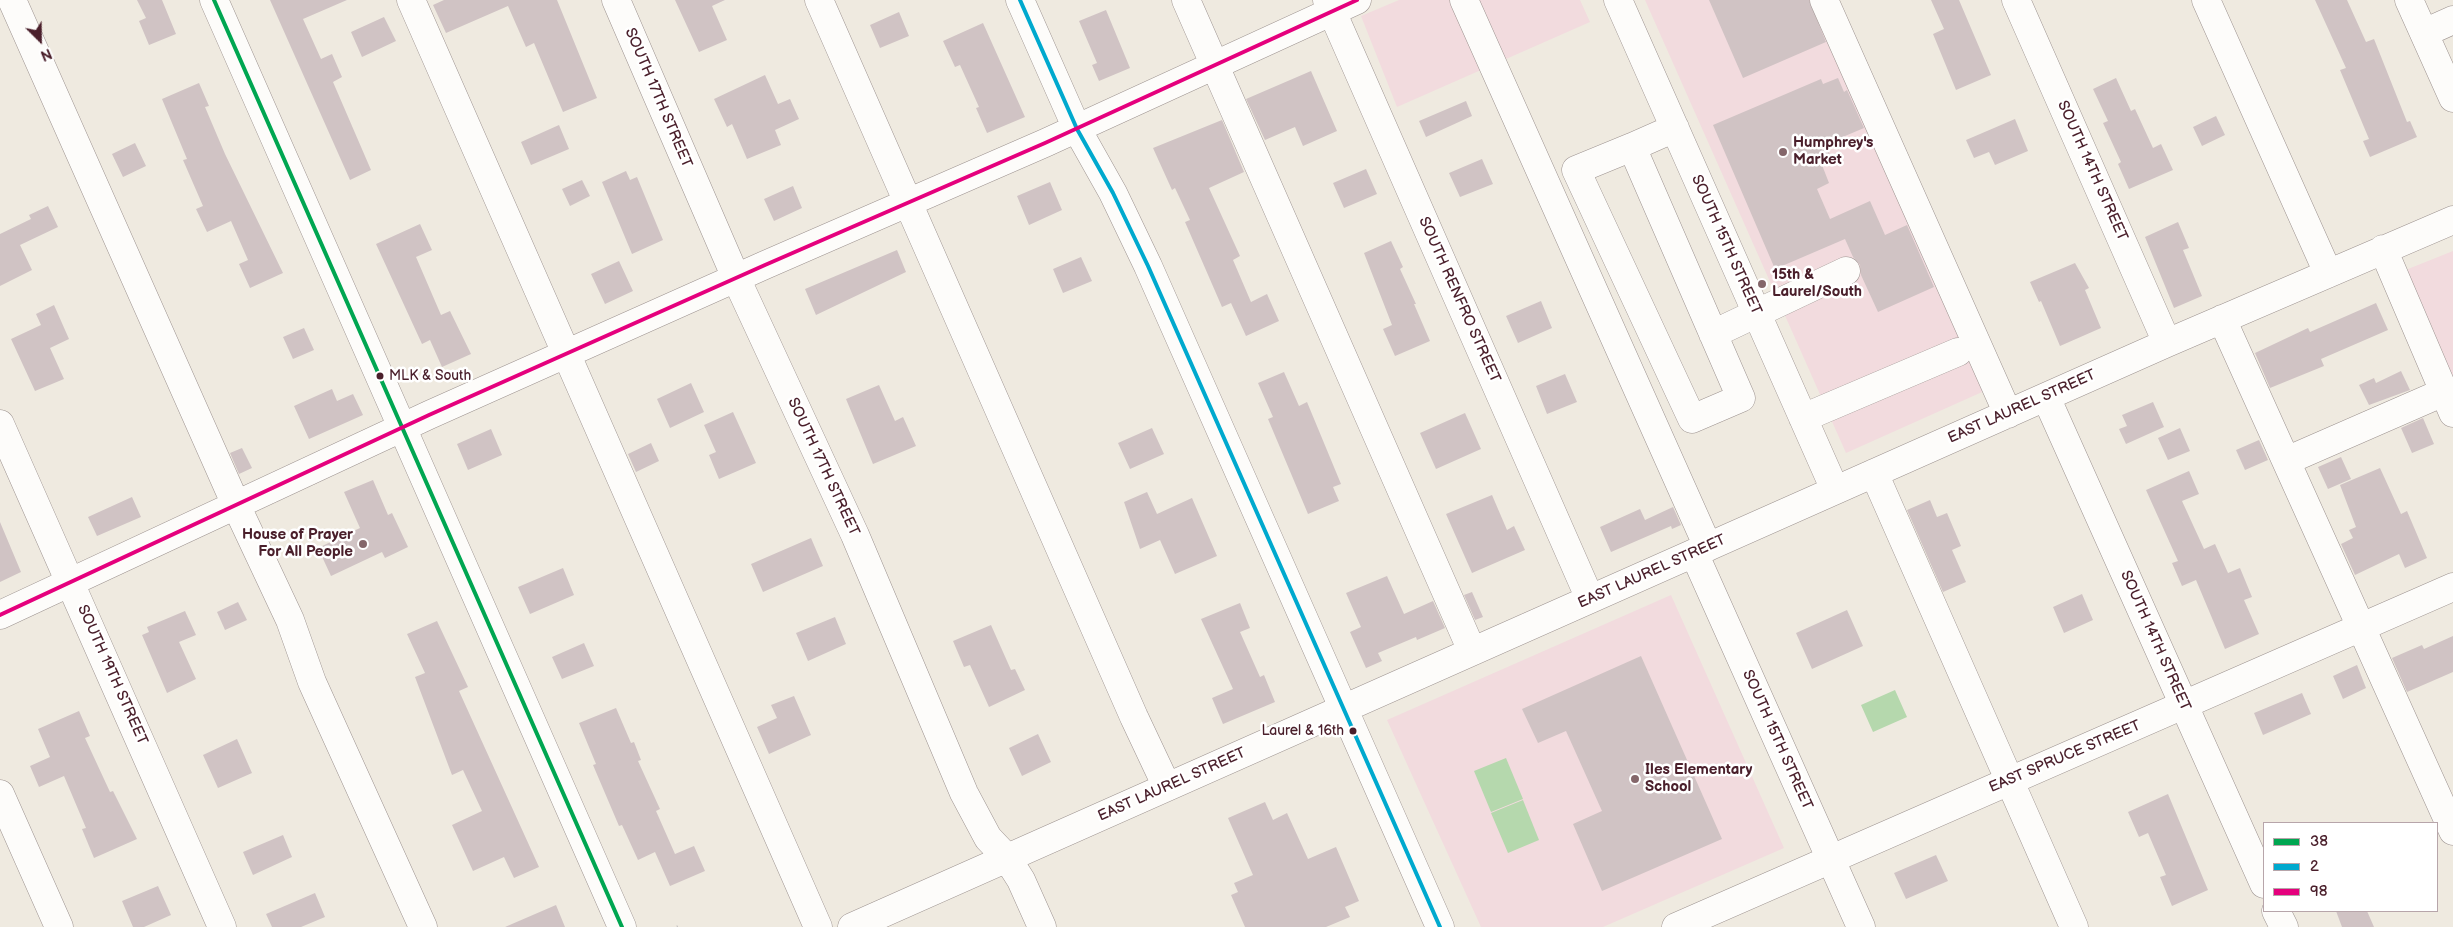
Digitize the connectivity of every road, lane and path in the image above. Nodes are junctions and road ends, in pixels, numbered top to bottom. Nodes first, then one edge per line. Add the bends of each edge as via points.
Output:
1 (12, 0) edge
2 (214, 0) edge
3 (411, 0) edge
4 (616, 0) edge
5 (819, 0) edge
6 (1020, 0) edge
7 (1186, 0) edge
8 (1357, 0) edge
9 (1464, 0) edge
10 (1618, 0) edge
11 (1824, 0) edge
12 (2016, 0) edge
13 (2206, 0) edge
14 (2409, 0) edge
15 (1329, 6) edge
16 (2453, 20) edge
17 (2424, 33) junction
18 (1215, 65) junction
19 (2453, 98) edge
20 (1675, 128) junction
21 (1077, 129) junction
22 (1632, 148) junction
23 (908, 204) junction
24 (2453, 220) edge
25 (2383, 249) junction
26 (1846, 272) dead end
27 (2328, 273) junction
28 (736, 278) junction
29 (1756, 313) junction
30 (2222, 319) junction
31 (1713, 334) junction
32 (2167, 343) junction
33 (1958, 352) dead end
34 (565, 354) junction
35 (2046, 397) junction
36 (2448, 402) edge
37 (2008, 414) junction
38 (1803, 418) junction
39 (0, 424) edge
40 (401, 428) junction
41 (2286, 461) junction
42 (1874, 473) junction
43 (1835, 490) junction
44 (236, 505) junction
45 (1701, 550) junction
46 (70, 582) junction
47 (2453, 587) edge
48 (1590, 600) junction
49 (0, 615) edge
50 (2361, 627) junction
51 (1472, 651) junction
52 (2184, 706) junction
53 (1343, 709) junction
54 (2009, 781) junction
55 (1167, 787) junction
56 (0, 794) edge
57 (2453, 830) edge
58 (1007, 858) junction
59 (1830, 858) junction
60 (2263, 882) edge
61 (2276, 912) edge
62 (60, 927) edge
63 (222, 927) edge
64 (423, 927) edge
65 (622, 927) edge
66 (818, 927) edge
67 (852, 927) edge
68 (1042, 927) edge
69 (1440, 927) edge
70 (1676, 927) edge
71 (1861, 927) edge
72 (2074, 927) edge
73 (2284, 927) edge

1 - 44 street
2 - 40 street
3 - 34 street
4 - 28 street, SOUTH 17TH STREET
5 - 23 street
6 - 21 street
7 - 18 street
8 - 15 street
9 - 45 street, SOUTH 15TH STREET
10 - 20 street, SOUTH 15TH STREET
11 - 37 street
12 - 32 street, SOUTH 14TH STREET
13 - 27 street
14 - 17 street
15 - 18 street
15 - 48 street, SOUTH RENFRO STREET
16 - 17 street
17 - 19 street
18 - 21 street
18 - 51 street
20 - 22 street
20 - 29 street, SOUTH 15TH STREET
21 - 23 street
21 - 53 street via 1113,193 1148,266
22 - 31 street
22 - 31 street via 1576,170 1692,420 1741,398
23 - 28 street
23 - 55 street
24 - 25 street, EAST LAUREL STREET
25 - 27 street, EAST LAUREL STREET
25 - 36 street
26 - 29 street
27 - 30 street, EAST LAUREL STREET
28 - 34 street
28 - 58 street, SOUTH 17TH STREET via 855,535 964,793 988,838
29 - 31 street
29 - 38 street, SOUTH 15TH STREET
30 - 32 street, EAST LAUREL STREET
30 - 41 street
32 - 35 street, EAST LAUREL STREET
33 - 38 street
34 - 40 street
34 - 66 street
35 - 37 street, EAST LAUREL STREET
35 - 52 street, SOUTH 14TH STREET
36 - 41 street
37 - 42 street, EAST LAUREL STREET
38 - 43 street, SOUTH 15TH STREET
39 - 46 street, SOUTH 19TH STREET
40 - 44 street
40 - 65 street
41 - 50 street
42 - 43 street, EAST LAUREL STREET
42 - 54 street
43 - 45 street, EAST LAUREL STREET
44 - 46 street
44 - 64 street via 290,620 312,682
45 - 48 street, EAST LAUREL STREET
45 - 59 street, SOUTH 15TH STREET
46 - 49 street
46 - 63 street, SOUTH 19TH STREET
47 - 50 street, EAST SPRUCE STREET
48 - 51 street, EAST LAUREL STREET
50 - 52 street, EAST SPRUCE STREET
50 - 57 street
51 - 53 street, EAST LAUREL STREET
52 - 54 street, EAST SPRUCE STREET
52 - 60 street, SOUTH 14TH STREET
53 - 55 street, EAST LAUREL STREET
53 - 69 street
54 - 59 street, EAST SPRUCE STREET
54 - 72 street
55 - 58 street, EAST LAUREL STREET
56 - 62 street
58 - 67 street, EAST LAUREL STREET
58 - 68 street, SOUTH 17TH STREET via 1021,880
59 - 70 street, EAST SPRUCE STREET
59 - 71 street, SOUTH 15TH STREET
61 - 73 street

